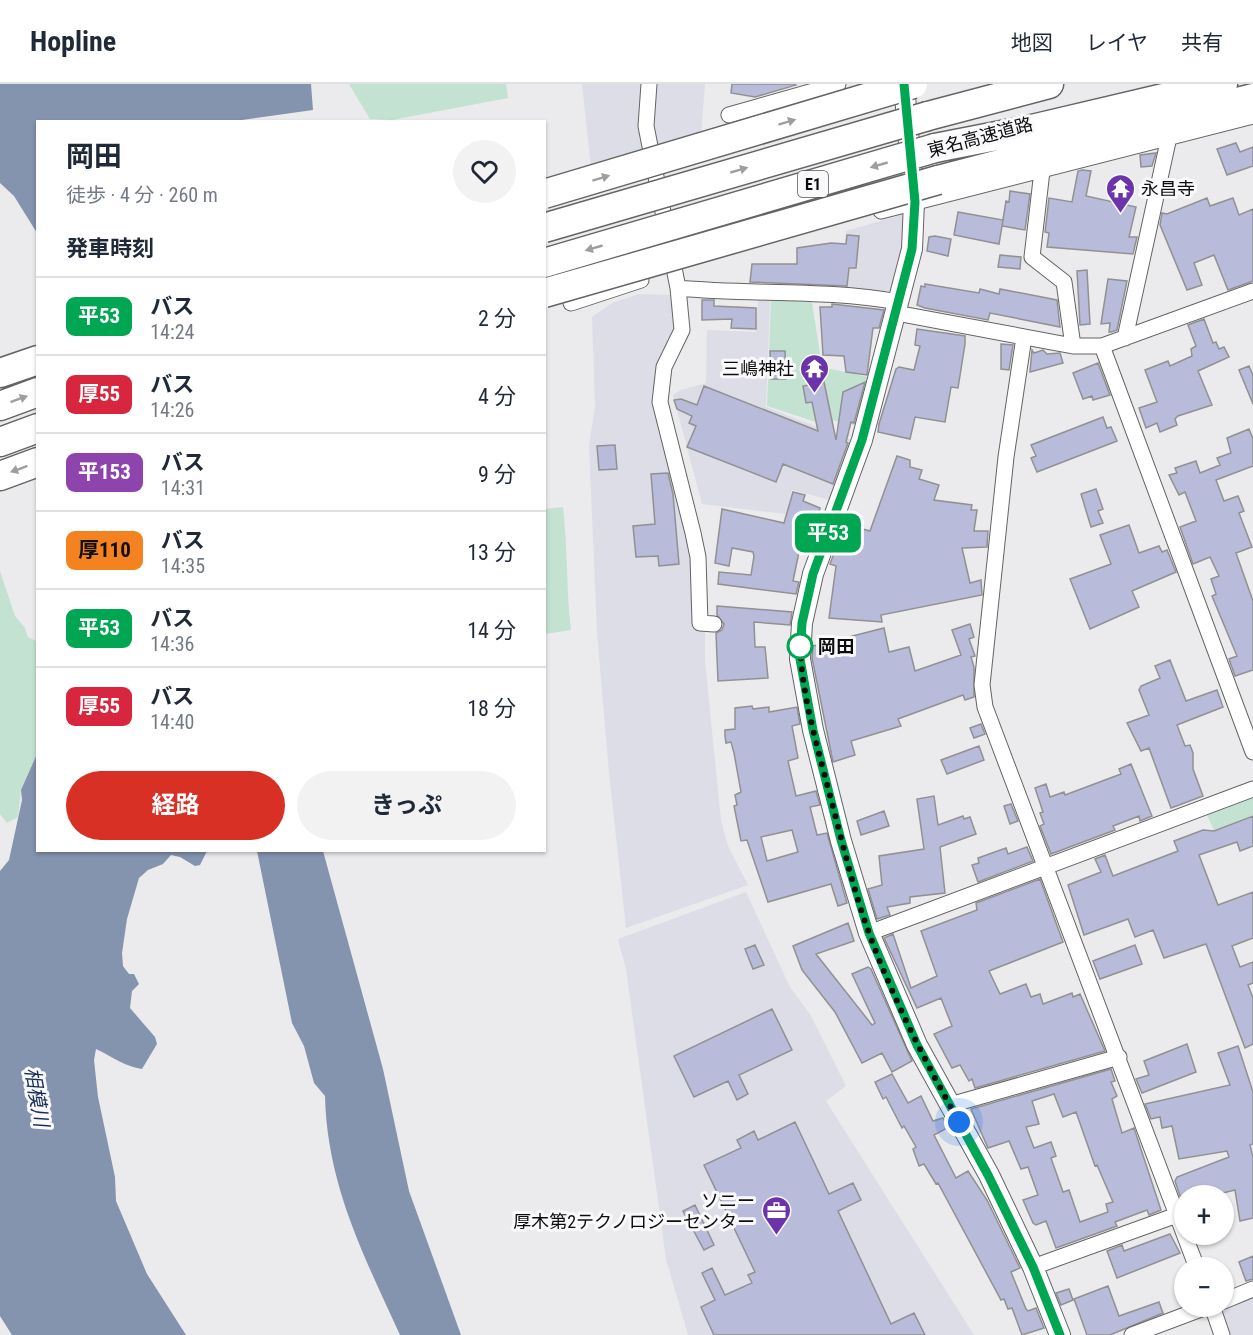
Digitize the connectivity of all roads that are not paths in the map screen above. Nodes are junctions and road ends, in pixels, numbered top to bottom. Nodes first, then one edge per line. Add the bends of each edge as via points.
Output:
1 (649, 84) edge
2 (896, 84) edge
3 (904, 84) edge
4 (913, 84) edge
5 (1024, 84) edge
6 (1049, 84) edge
7 (1175, 84) edge
8 (1221, 85) edge
9 (849, 92) edge
10 (1253, 98) edge
11 (729, 115) dead end
12 (928, 116) junction
13 (1253, 116) edge
14 (1169, 138) junction
15 (935, 148) junction
16 (1042, 171) junction
17 (546, 193) edge
18 (915, 202) junction
19 (546, 227) edge
20 (546, 262) edge
21 (675, 269) junction
22 (678, 288) junction
23 (1253, 291) edge
24 (558, 298) edge
25 (897, 308) junction
26 (1024, 337) junction
27 (1125, 338) junction
28 (1073, 346) junction
29 (1102, 346) junction
30 (36, 361) edge
31 (0, 374) edge
32 (36, 393) edge
33 (0, 406) edge
34 (36, 429) edge
35 (0, 442) edge
36 (36, 463) edge
37 (0, 476) edge
38 (714, 624) dead end
39 (1253, 752) edge
40 (1253, 789) edge
41 (1045, 867) junction
42 (869, 933) junction
43 (1119, 1057) junction
44 (950, 1105) junction
45 (1174, 1207) edge
46 (1174, 1216) edge
47 (1033, 1267) junction
48 (1253, 1290) edge
49 (1234, 1297) edge
50 (1180, 1317) edge
51 (1215, 1317) edge
52 (1060, 1335) edge
53 (1132, 1335) edge
54 (1222, 1335) edge

1 - 21 street via 646,126
2 - 9 highway, bridge
3 - 18 street
4 - 9 highway, bridge
5 - 12 highway
6 - 12 highway, 東名高速道路 / E1
7 - 15 highway, 東名高速道路 / E1
8 - 15 highway
9 - 11 street
17 -> 9 highway, bridge
10 - 24 highway, bridge via 938,180
19 -> 12 highway, 東名高速道路 / E1, bridge
13 - 14 street
14 - 16 street
14 - 27 street
15 -> 20 highway, 東名高速道路 / E1, bridge
16 - 18 street
16 - 28 street via 1032,257 1064,282
18 - 21 street
18 - 25 street via 912,249
21 - 22 street
21 - 24 street
22 - 25 street via 871,297
22 - 38 street via 682,330 664,367 660,402 696,549 700,623
23 - 27 street
25 - 26 street
25 - 42 street via 862,440 813,574 800,636 800,659 813,730
26 - 28 street
26 - 41 street via 1006,457 982,685 985,707
27 - 29 street
28 - 29 street
29 - 39 street
30 - 31 highway
33 -> 32 highway
34 - 35 highway
36 -> 37 highway
40 - 41 street
41 - 42 street
41 - 43 street
42 - 44 street via 917,1045
43 - 44 street
43 - 45 street
44 - 47 street
46 - 47 street
47 - 52 street
48 - 49 street
50 - 53 street
51 - 54 street

